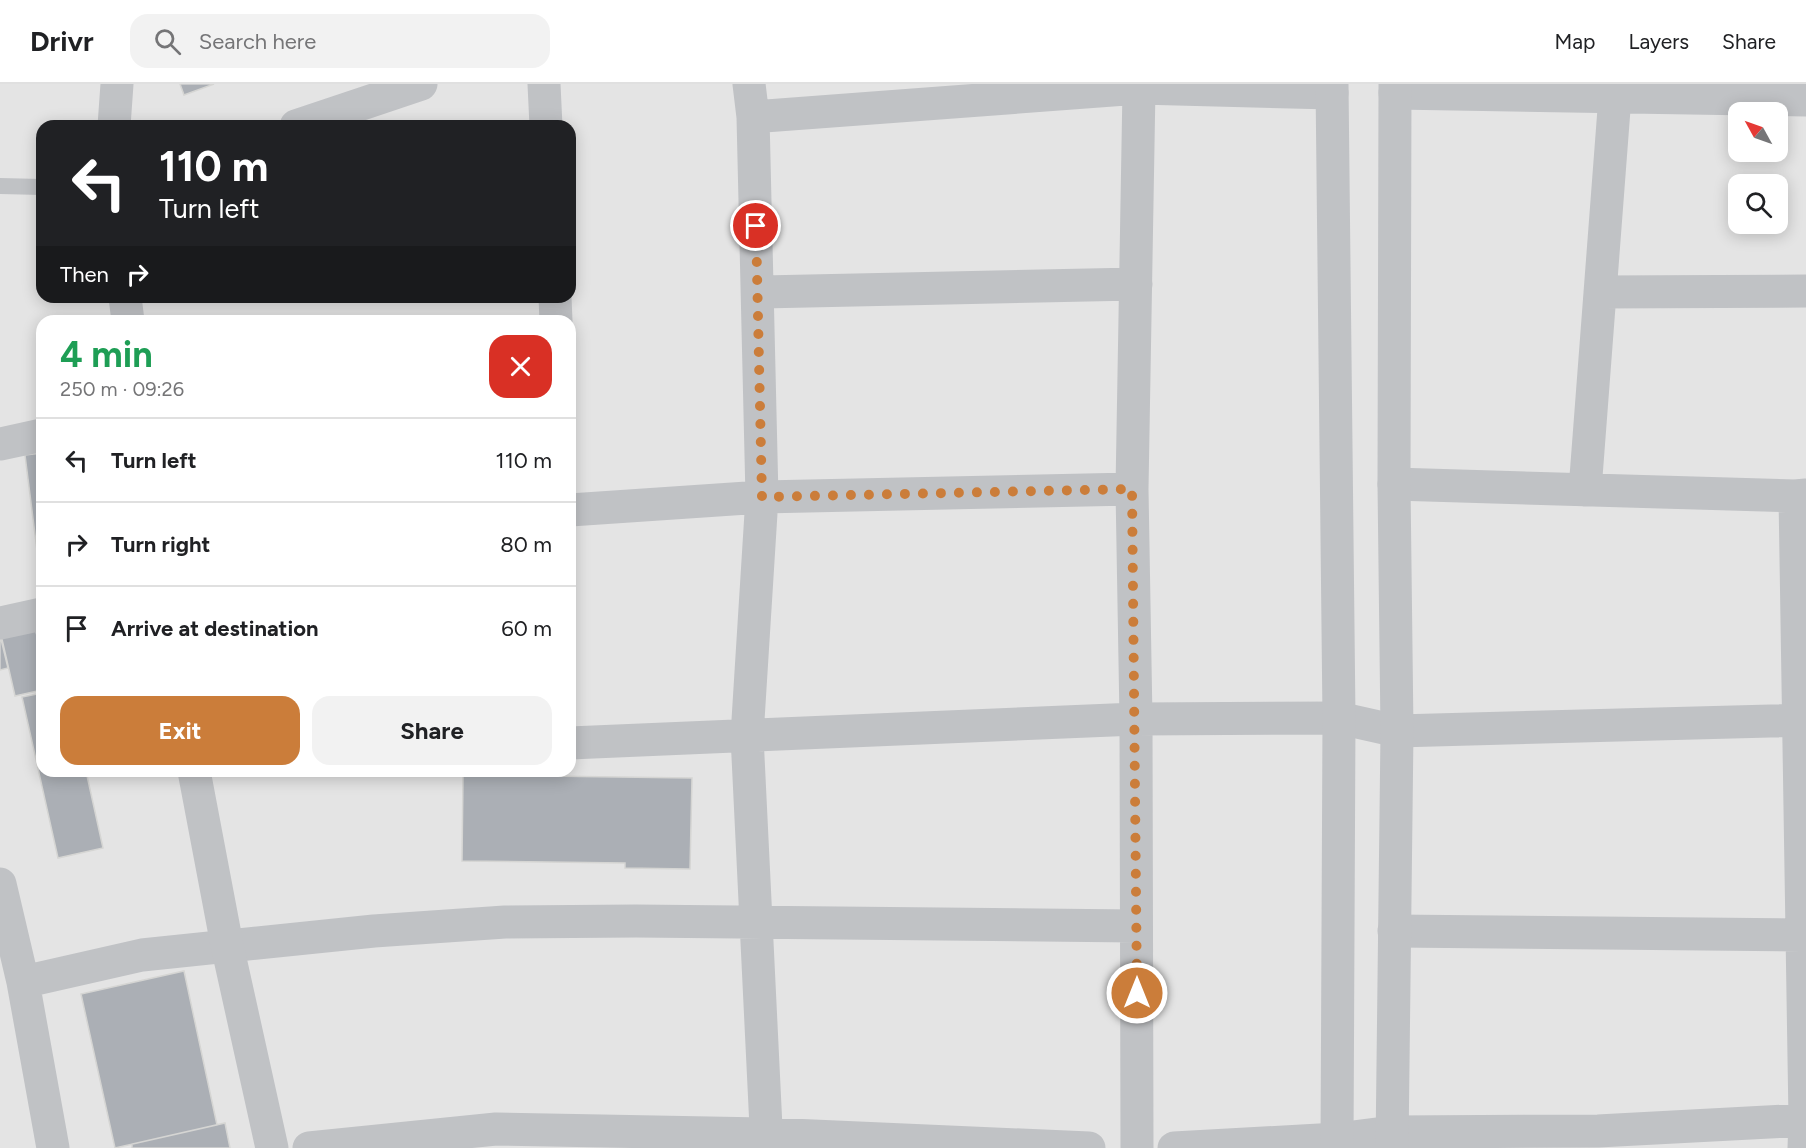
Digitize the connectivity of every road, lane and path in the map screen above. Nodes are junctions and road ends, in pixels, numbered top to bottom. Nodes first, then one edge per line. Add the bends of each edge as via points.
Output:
1 (117, 84) edge
2 (421, 84) edge
3 (544, 84) edge
4 (749, 84) edge
5 (1139, 88) junction
6 (1395, 88) edge
7 (1332, 89) edge
8 (1615, 96) junction
9 (1806, 100) edge
10 (753, 117) junction
11 (114, 120) edge
12 (314, 120) edge
13 (546, 120) edge
14 (0, 186) edge
15 (36, 187) edge
16 (1136, 284) junction
17 (1806, 291) edge
18 (758, 292) junction
19 (1600, 292) junction
20 (36, 436) edge
21 (0, 444) edge
22 (1394, 484) junction
23 (1132, 489) junction
24 (1585, 490) junction
25 (1800, 495) edge
26 (762, 497) junction
27 (576, 510) edge
28 (36, 615) edge
29 (0, 623) edge
30 (1339, 718) junction
31 (1136, 719) junction
32 (1803, 720) edge
33 (1396, 731) junction
34 (747, 736) junction
35 (576, 743) edge
36 (195, 777) edge
37 (0, 884) edge
38 (755, 923) junction
39 (1136, 926) junction
40 (1394, 931) junction
41 (1803, 935) junction
42 (227, 945) junction
43 (23, 982) junction
44 (1806, 1120) edge
45 (475, 1139) edge
46 (1392, 1140) edge
47 (1598, 1140) edge
48 (768, 1141) edge
49 (1337, 1143) edge
50 (969, 1145) edge
51 (53, 1148) edge
52 (272, 1148) edge
53 (309, 1148) edge
54 (1089, 1148) edge
55 (1137, 1148) edge
56 (1174, 1148) edge
57 (1804, 1148) edge

1 - 11 street
2 - 12 street
3 - 13 street
4 - 10 street
5 - 7 street
5 - 10 street
5 - 16 street
6 - 8 street
6 - 22 street
7 - 30 street
8 - 9 street
8 - 19 street
10 - 18 street
14 - 15 lane
16 - 18 street
16 - 23 street
17 - 19 street
18 - 26 street
19 - 24 street
20 - 21 street
22 - 24 street
22 - 33 street
23 - 26 street
23 - 31 street
24 - 25 street
25 - 32 street
26 - 27 street
26 - 34 street
28 - 29 street
30 - 31 street
30 - 33 street
30 - 49 street
31 - 34 street
31 - 39 street
32 - 33 street
32 - 41 street
33 - 40 street
34 - 35 street
34 - 38 street
36 - 42 street
37 - 43 street
38 - 39 street
38 - 42 street via 505,922
38 - 48 street
39 - 55 street
40 - 41 street
40 - 46 street
41 - 44 street
42 - 43 street via 142,955
42 - 52 street
43 - 51 street
44 - 47 street
44 - 57 street
45 - 48 street via 496,1129
45 - 53 street
46 - 47 street
46 - 49 street
48 - 50 street
49 - 56 street
50 - 54 street

